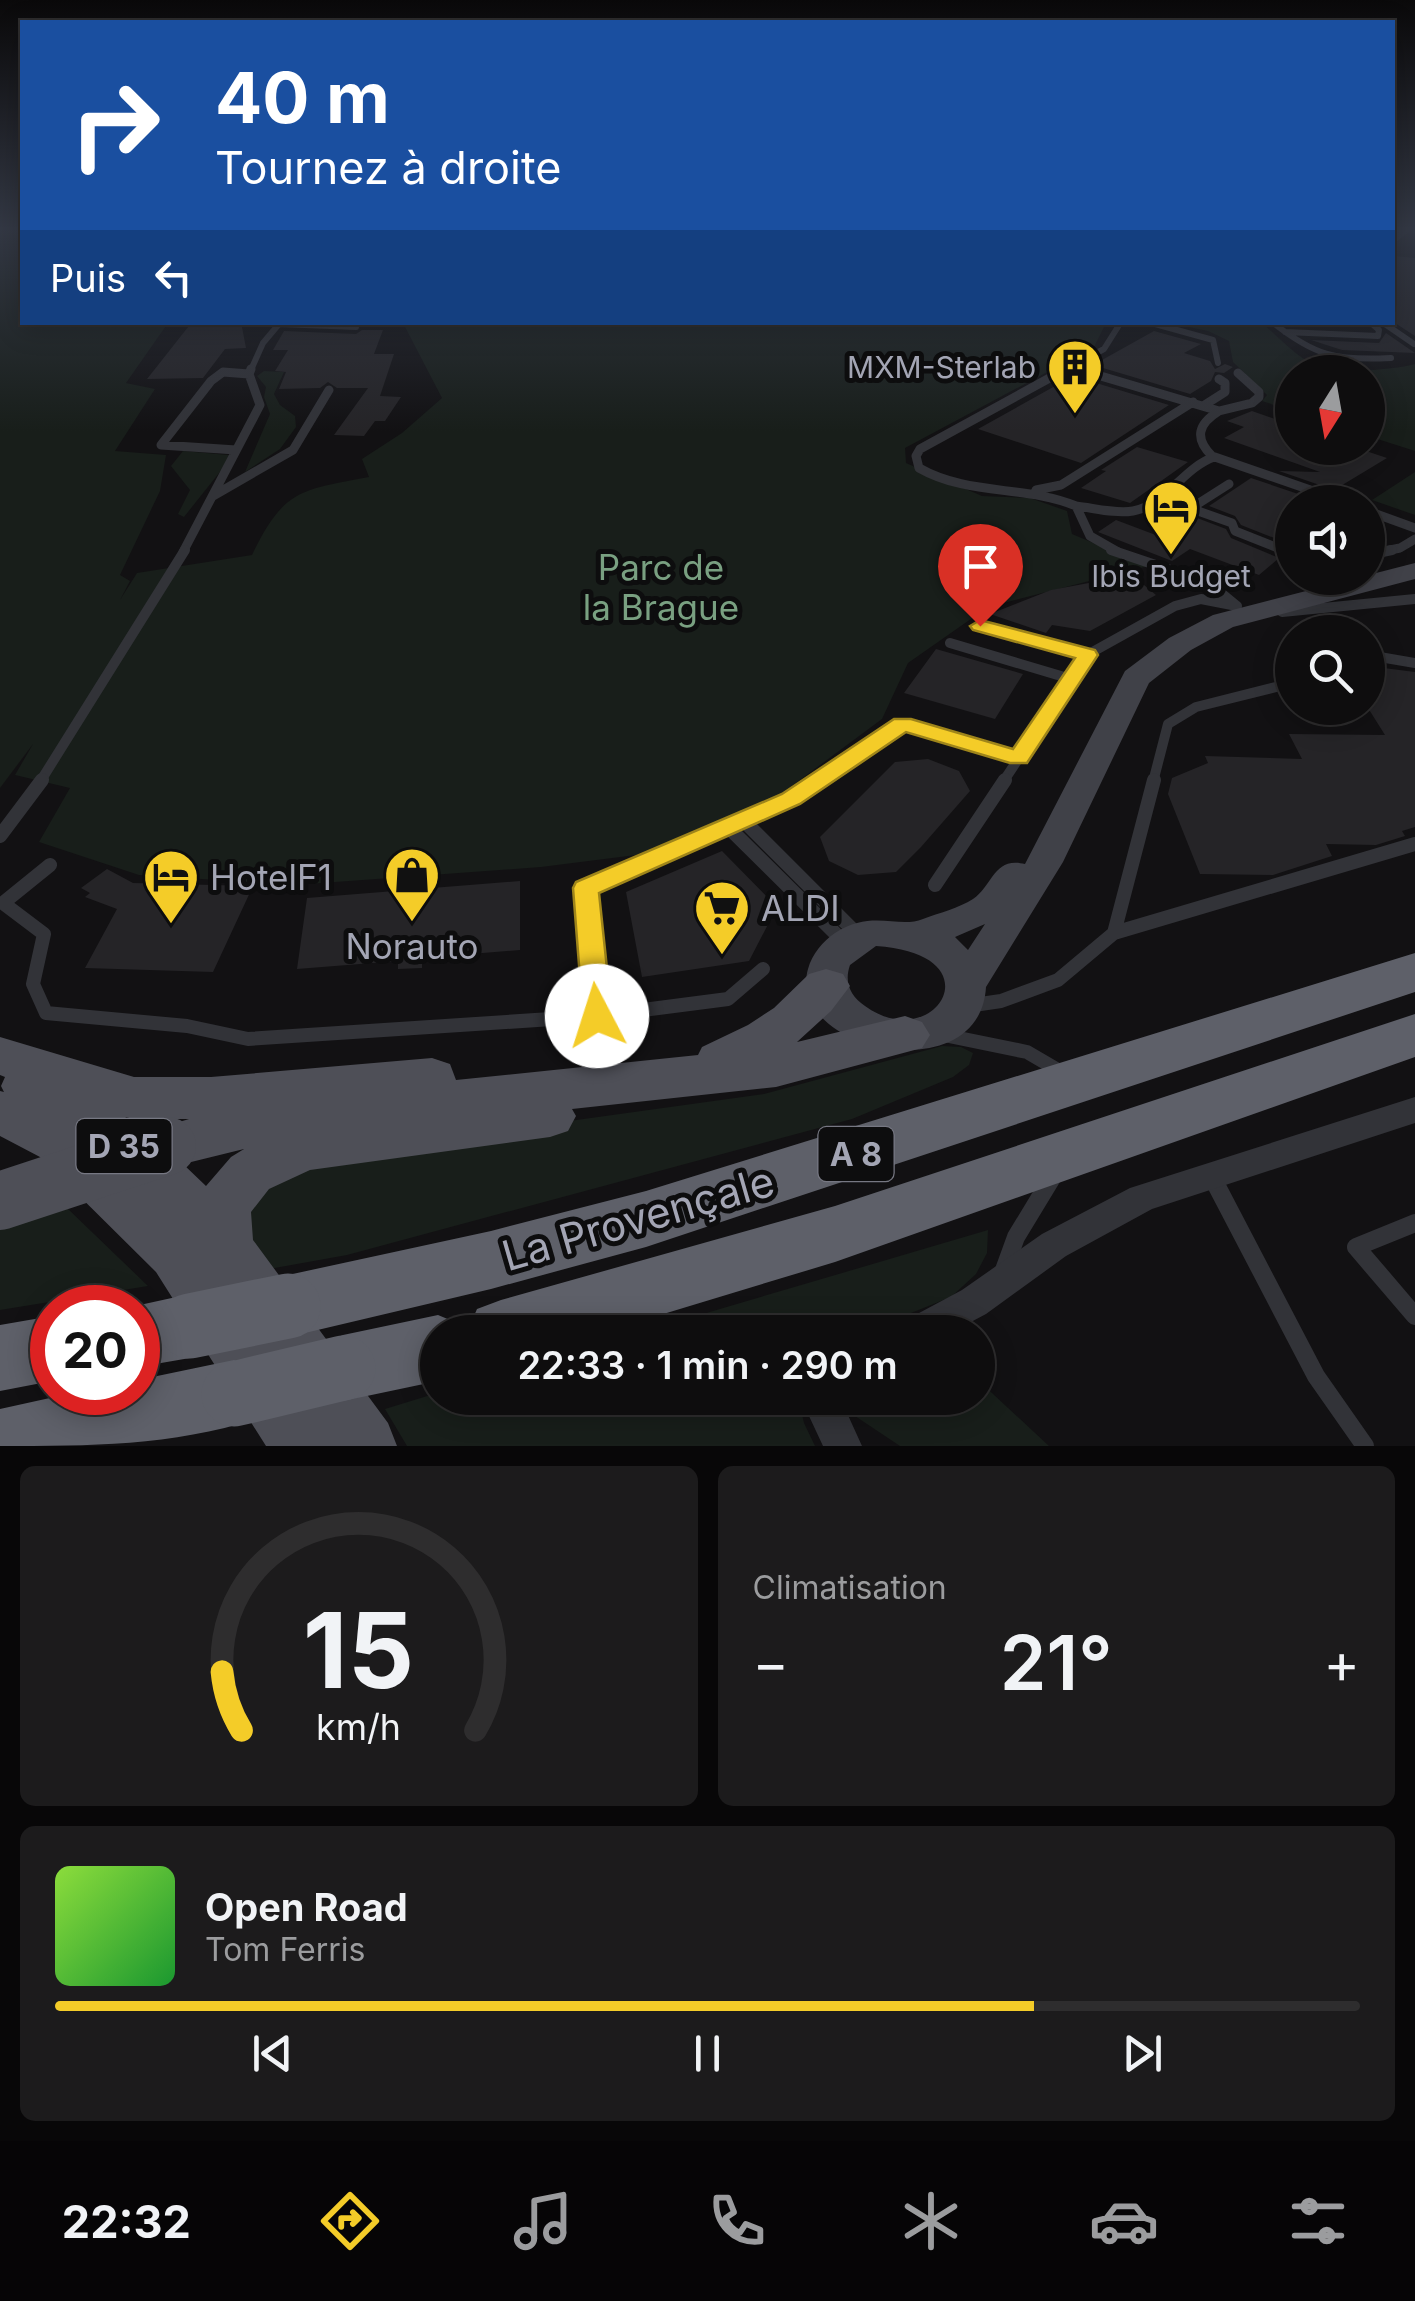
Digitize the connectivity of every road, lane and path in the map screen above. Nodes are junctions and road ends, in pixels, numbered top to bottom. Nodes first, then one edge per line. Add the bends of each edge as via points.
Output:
1 (278, 325) edge
2 (305, 325) edge
3 (1118, 325) edge
4 (1159, 325) edge
5 (1276, 325) edge
6 (1373, 325) edge
7 (1386, 325) edge
8 (356, 327) dead end
9 (1284, 332) junction
10 (1414, 344) edge
11 (1391, 358) dead end
12 (1218, 362) dead end
13 (1070, 368) junction
14 (1238, 372) dead end
15 (249, 374) junction
16 (1219, 379) dead end
17 (329, 390) dead end
18 (1198, 404) junction
19 (1219, 411) junction
20 (236, 450) junction
21 (1214, 457) junction
22 (1229, 484) dead end
23 (1296, 485) edge
24 (1028, 492) junction
25 (212, 496) junction
26 (1076, 506) junction
27 (1385, 517) edge
28 (1415, 528) edge
29 (1415, 539) edge
30 (1275, 547) edge
31 (1385, 551) edge
32 (1415, 560) edge
33 (1385, 568) edge
34 (1415, 572) edge
35 (1290, 595) edge
36 (1415, 600) edge
37 (1240, 610) junction
38 (980, 626) dead end
39 (950, 643) dead end
40 (1087, 655) junction
41 (1385, 658) edge
42 (1415, 663) edge
43 (1070, 678) junction
44 (1275, 687) edge
45 (1019, 758) junction
46 (744, 820) junction
47 (727, 826) junction
48 (0, 836) edge
49 (1415, 844) edge
50 (50, 865) dead end
51 (936, 885) dead end
52 (1114, 933) junction
53 (920, 936) junction
54 (843, 955) junction
55 (763, 969) dead end
56 (1415, 972) edge
57 (965, 995) junction
58 (597, 1016) junction
59 (915, 1034) junction
60 (1415, 1035) edge
61 (738, 1054) junction
62 (837, 1054) junction
63 (0, 1056) edge
64 (0, 1076) edge
65 (681, 1078) junction
66 (1079, 1082) junction
67 (1415, 1110) edge
68 (0, 1112) edge
69 (1066, 1156) junction
70 (1211, 1175) junction
71 (0, 1202) edge
72 (1415, 1223) edge
73 (225, 1248) junction
74 (1000, 1282) junction
75 (563, 1315) edge
76 (950, 1315) edge
77 (1415, 1316) edge
78 (164, 1330) edge
79 (420, 1352) edge
80 (30, 1353) edge
81 (0, 1358) edge
82 (828, 1415) edge
83 (0, 1445) edge
84 (303, 1446) edge
85 (365, 1446) edge
86 (843, 1446) edge
87 (1365, 1446) edge

1 - 15 lane
2 - 8 lane
3 - 13 lane via 1104,349
4 - 12 lane via 1214,340
5 - 9 lane
6 - 9 lane via 1378,336
7 - 10 lane
9 - 11 lane via 1322,357
13 - 18 lane
13 - 24 lane via 930,442 916,456 918,468 956,484
14 - 19 lane via 1258,397
15 - 20 lane via 260,405
15 - 20 lane via 224,372 211,381 161,445
16 - 18 lane via 1225,392
17 - 25 lane via 292,450
18 - 19 lane
18 - 24 lane via 1062,485
19 - 21 lane via 1203,424 1198,440
20 - 25 lane
21 - 23 lane
21 - 26 lane via 1189,467 1134,512
22 - 30 lane via 1196,505 1198,511
24 - 26 lane
25 - 48 lane via 121,658
26 - 37 lane via 1093,540 1227,590
27 - 28 lane
29 - 31 lane
32 - 33 main road
34 - 37 main road
35 - 37 main road
36 - 37 lane
37 - 40 lane via 1201,599 1175,606
37 - 53 main road via 1206,617 1144,650 1117,673 1008,884 988,908
37 - 57 main road via 1136,678 1045,862
38 - 40 lane
39 - 43 lane
40 - 43 lane
41 - 42 lane
43 - 45 lane
44 - 52 lane via 1196,707 1168,724
45 - 46 lane via 902,724 791,799
45 - 51 lane
46 - 47 lane
46 - 54 lane
47 - 54 lane
47 - 58 lane via 586,888
49 - 52 lane
50 - 58 lane via 3,902 44,934 33,984 46,1013 187,1026 248,1039
52 - 57 lane via 1058,980 1001,1001
53 - 54 main road via 889,931
53 - 57 main road via 952,955
54 - 59 main road via 833,1001 884,1033
54 - 61 main road via 785,1028
55 - 58 lane via 728,999
56 - 66 highway, La Provençale / A 8
57 - 59 main road via 954,1018
59 - 62 main road
59 - 66 lane via 1027,1052
60 - 69 highway, La Provençale / A 8
61 - 63 main road via 171,1099 106,1093
61 - 65 main road
62 - 65 main road
62 - 73 main road via 747,1088 310,1148 269,1161 241,1182 223,1206
64 - 73 main road, D 35 via 80,1112 112,1136 175,1189
65 - 71 main road, bridge via 274,1120 167,1146
66 - 78 highway, La Provençale / A 8, bridge via 646,1219 491,1260
67 - 70 street
68 - 84 main road, D 35 via 59,1141 176,1254
69 - 74 lane via 1016,1237
69 - 75 highway, La Provençale / A 8
70 - 74 street via 1096,1220
70 - 87 lane via 1316,1376
72 - 77 lane via 1356,1247
73 - 85 main road, D 35
74 - 76 street
79 - 83 highway, bridge
80 - 81 highway
82 - 86 street

